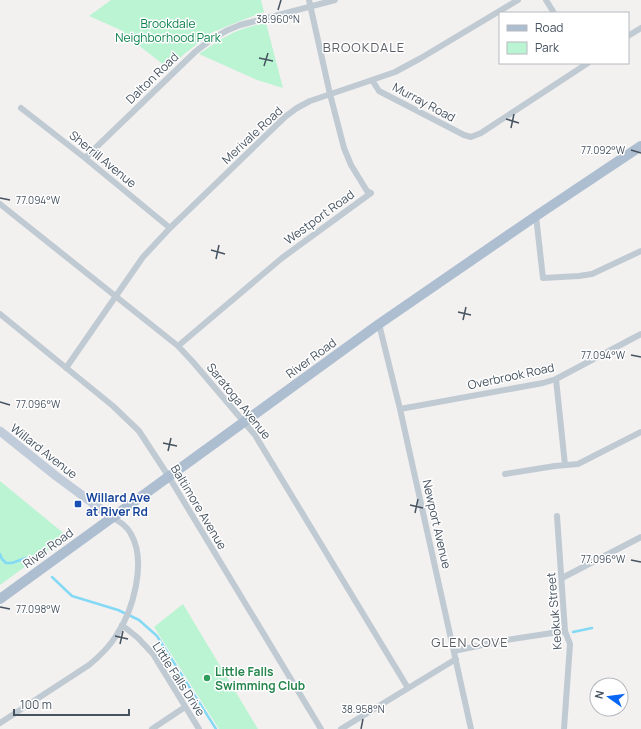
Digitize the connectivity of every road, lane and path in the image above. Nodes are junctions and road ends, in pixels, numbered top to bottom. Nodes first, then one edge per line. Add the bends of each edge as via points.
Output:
1 (335, 0) edge
2 (518, 0) edge
3 (546, 0) edge
4 (310, 3) edge
5 (553, 12) edge
6 (641, 28) edge
7 (629, 35) edge
8 (586, 64) edge
9 (372, 80) junction
10 (330, 94) junction
11 (21, 108) dead end
12 (641, 146) edge
13 (85, 158) junction
14 (0, 204) edge
15 (536, 216) junction
16 (170, 228) junction
17 (641, 251) edge
18 (115, 296) junction
19 (0, 314) edge
20 (379, 324) junction
21 (641, 334) edge
22 (178, 346) junction
23 (66, 368) junction
24 (556, 379) junction
25 (400, 409) junction
26 (244, 422) junction
27 (0, 431) edge
28 (641, 432) edge
29 (565, 465) junction
30 (505, 474) dead end
31 (169, 477) junction
32 (557, 516) dead end
33 (113, 518) junction
34 (641, 537) edge
35 (562, 578) junction
36 (0, 599) edge
37 (122, 625) junction
38 (565, 631) junction
39 (454, 651) junction
40 (456, 659) junction
41 (408, 688) junction
42 (185, 707) junction
43 (0, 724) edge
44 (152, 729) edge
45 (198, 729) edge
46 (321, 729) edge
47 (341, 729) edge
48 (471, 729) edge
49 (564, 729) edge

1 - 4 street, Dalton Road
2 - 9 street, Merivale Road via 421,58 395,72
3 - 5 street
4 - 10 street, Westport Road
4 - 13 street, Dalton Road via 229,29 210,40
6 - 7 street
8 - 9 street, Murray Road via 470,137 379,91
9 - 10 street, Merivale Road
10 - 16 street, Merivale Road via 310,101 286,116
10 - 22 street, Westport Road via 351,165 367,191 371,193 282,258
11 - 13 street, Sherrill Avenue
12 - 15 main road, River Road
13 - 16 street, Sherrill Avenue
14 - 18 street, Saratoga Avenue
15 - 17 street via 543,278 592,274
15 - 20 main road, River Road
16 - 18 street, Merivale Road via 143,257
18 - 22 street, Saratoga Avenue
18 - 23 street, Merivale Road
19 - 23 street, Baltimore Avenue
20 - 25 street, Newport Avenue
20 - 26 main road, River Road
21 - 24 street, Overbrook Road
22 - 26 street, Saratoga Avenue
23 - 31 street, Baltimore Avenue via 114,406 139,431
24 - 25 street, Overbrook Road
24 - 29 street
25 - 39 street, Newport Avenue
26 - 31 main road, River Road
26 - 41 street, Saratoga Avenue via 255,435
27 - 33 street, Willard Avenue via 81,496
28 - 29 street via 578,464
29 - 30 street
31 - 33 main road, River Road
31 - 46 street, Baltimore Avenue
32 - 35 street, Keokuk Street
33 - 36 main road, River Road
33 - 37 street via 130,532 135,543 138,570 129,610
34 - 35 street
35 - 38 street, Keokuk Street
37 - 42 street, Little Falls Drive via 153,654
37 - 43 street via 109,645 90,665
38 - 39 street
38 - 49 street, Keokuk Street via 570,652
39 - 40 street, Newport Avenue
40 - 41 street
40 - 48 street, Newport Avenue
41 - 47 street
42 - 44 street
42 - 45 street, Little Falls Drive

